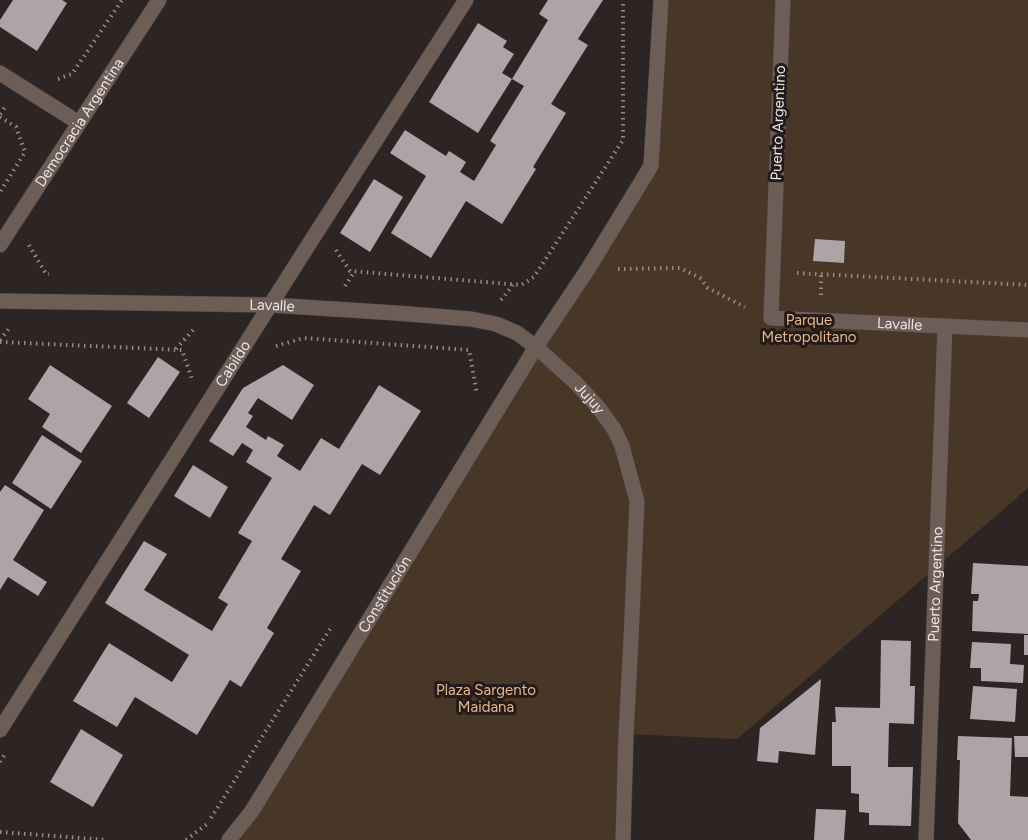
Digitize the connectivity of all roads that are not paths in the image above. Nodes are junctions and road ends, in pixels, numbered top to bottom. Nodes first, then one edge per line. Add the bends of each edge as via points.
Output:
1 (159, 0) edge
2 (466, 0) edge
3 (661, 0) edge
4 (783, 0) edge
5 (0, 73) edge
6 (79, 123) junction
7 (0, 245) edge
8 (0, 301) edge
9 (271, 305) junction
10 (771, 318) joint
11 (945, 327) junction
12 (1028, 330) edge
13 (537, 346) junction
14 (0, 730) edge
15 (229, 840) edge
16 (623, 840) edge
17 (926, 840) edge

1 - 6 street, Democracia Argentina
2 - 9 street, Cabildo
3 - 13 street via 651,166
4 - 10 street, Puerto Argentino
5 - 6 street
6 - 7 street, Democracia Argentina
8 - 9 street, Lavalle
9 - 13 street, Lavalle via 471,320 507,328
9 - 14 street, Cabildo
10 - 11 street, Lavalle
11 - 12 street, Lavalle
11 - 17 street, Puerto Argentino
13 - 15 street, Constitución via 252,811
13 - 16 street, Jujuy via 576,383 614,429 637,501

